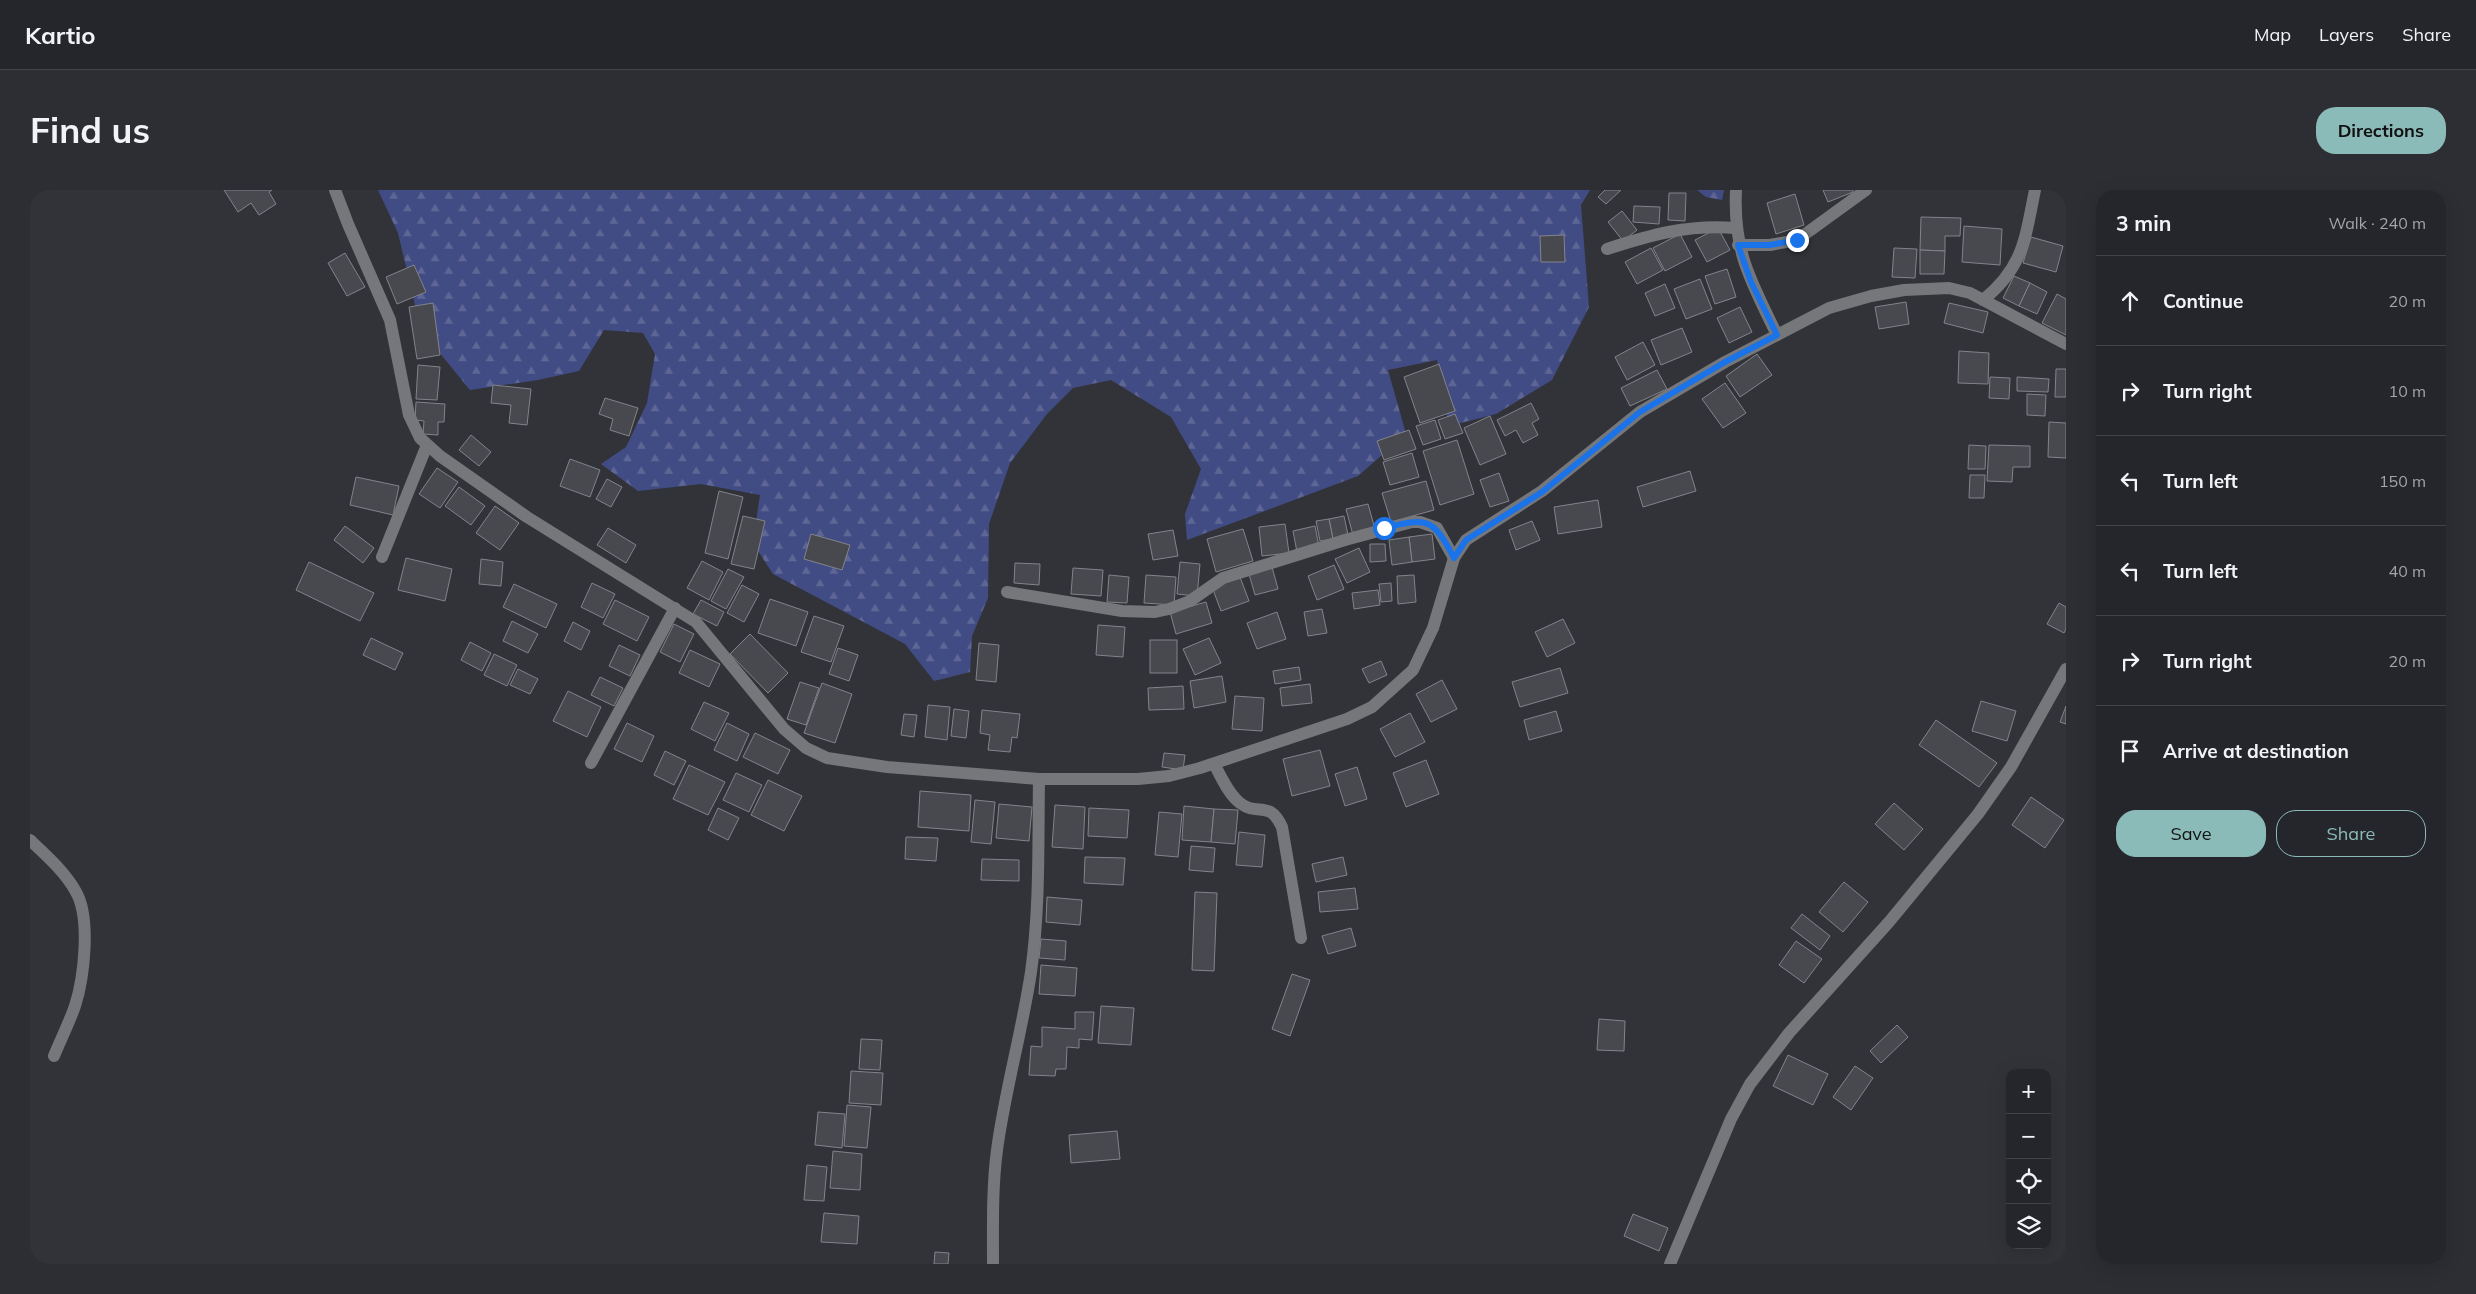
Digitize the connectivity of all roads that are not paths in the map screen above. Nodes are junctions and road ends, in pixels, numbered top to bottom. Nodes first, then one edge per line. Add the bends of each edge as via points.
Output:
1 (335, 190) edge
2 (1736, 190) edge
3 (1866, 190) edge
4 (2035, 190) edge
5 (1735, 228) junction
6 (1738, 245) junction
7 (1606, 249) dead end
8 (1983, 300) junction
9 (1777, 335) junction
10 (2066, 344) edge
11 (427, 445) junction
12 (382, 557) dead end
13 (1454, 558) junction
14 (1007, 592) dead end
15 (674, 608) junction
16 (2066, 669) edge
17 (591, 763) dead end
18 (1214, 764) junction
19 (1039, 779) junction
20 (30, 840) edge
21 (1301, 938) dead end
22 (54, 1056) dead end
23 (993, 1264) edge
24 (1670, 1264) edge

1 - 11 street via 390,320 412,424
2 - 5 street
3 - 6 street via 1797,240 1770,245
4 - 8 street via 2014,267 2003,284
5 - 6 street
5 - 7 street via 1683,228 1651,234
6 - 9 street via 1751,282
8 - 9 street via 1949,288 1904,290 1829,308
8 - 10 street
9 - 13 street via 1640,412 1542,492 1466,540
11 - 12 street
11 - 15 street via 526,517
13 - 14 street via 1437,528 1412,522 1223,578 1190,601 1154,612 1122,611
13 - 18 street via 1424,651 1394,689 1347,719
15 - 17 street
15 - 19 street via 703,629 784,729 797,742 817,754 887,767
16 - 24 street via 2011,767 1978,814 1889,922 1788,1033 1750,1084 1731,1120
18 - 19 street via 1169,776 1138,779
18 - 21 street via 1241,804 1267,809 1277,816 1282,827
19 - 23 street via 1038,904 1031,970 996,1151
20 - 22 street via 70,882 80,898 83,917 80,984

